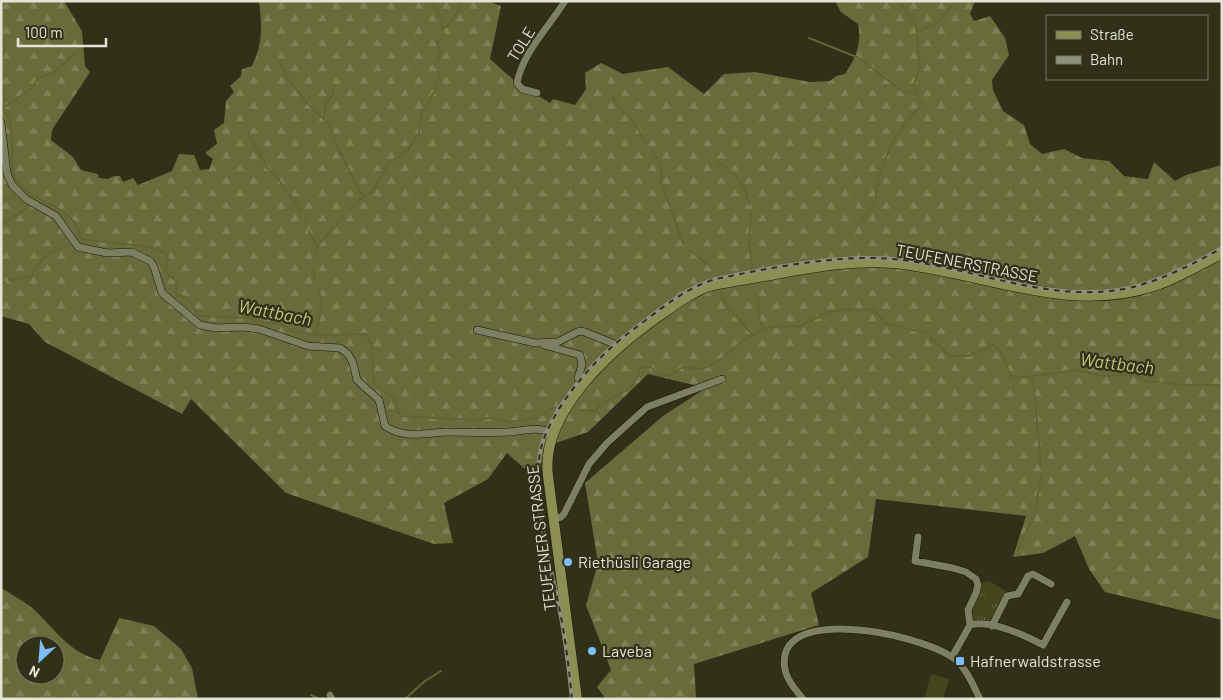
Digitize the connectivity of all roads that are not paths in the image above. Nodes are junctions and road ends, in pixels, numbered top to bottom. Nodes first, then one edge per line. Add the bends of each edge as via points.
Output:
1 (565, 1) edge
2 (538, 93) dead end
3 (1, 123) edge
4 (1222, 253) edge
5 (477, 330) dead end
6 (535, 343) junction
7 (617, 348) junction
8 (722, 379) dead end
9 (584, 383) junction
10 (568, 408) joint
11 (553, 434) junction
12 (553, 519) junction
13 (918, 537) dead end
14 (1051, 584) dead end
15 (1067, 602) dead end
16 (970, 625) junction
17 (992, 626) junction
18 (952, 657) junction
19 (577, 699) edge
20 (804, 699) edge
21 (980, 699) edge

1 - 2 street, TOLE via 518,75 519,86
3 - 11 street via 7,173 17,192 56,216 78,247 107,253 132,252 150,261 162,293 200,325 259,329 308,346 340,348 353,363 357,380 379,400 385,426 393,432 416,435 542,428
4 - 7 main road, TEUFENERSTRASSE via 1155,286 1087,298 1042,293 908,265 865,262 817,267 700,290
5 - 6 street
6 - 7 street via 558,342 582,331
6 - 9 street via 580,355 582,365 578,378
7 - 9 main road, TEUFENERSTRASSE
8 - 12 street via 647,407 598,454 588,466 564,514
9 - 10 main road, TEUFENERSTRASSE
10 - 11 main road, TEUFENER STRASSE
11 - 12 main road, TEUFENER STRASSE via 546,459
12 - 19 main road, TEUFENER STRASSE
13 - 16 street via 915,561 953,568 976,579 976,593 968,610
14 - 17 street via 1033,574 1028,576 1018,594 1007,596
15 - 17 street via 1043,645 1019,632
16 - 17 street
16 - 18 street
18 - 20 street via 927,645 887,635 811,631 791,642 784,660 788,678
18 - 21 street via 966,671

